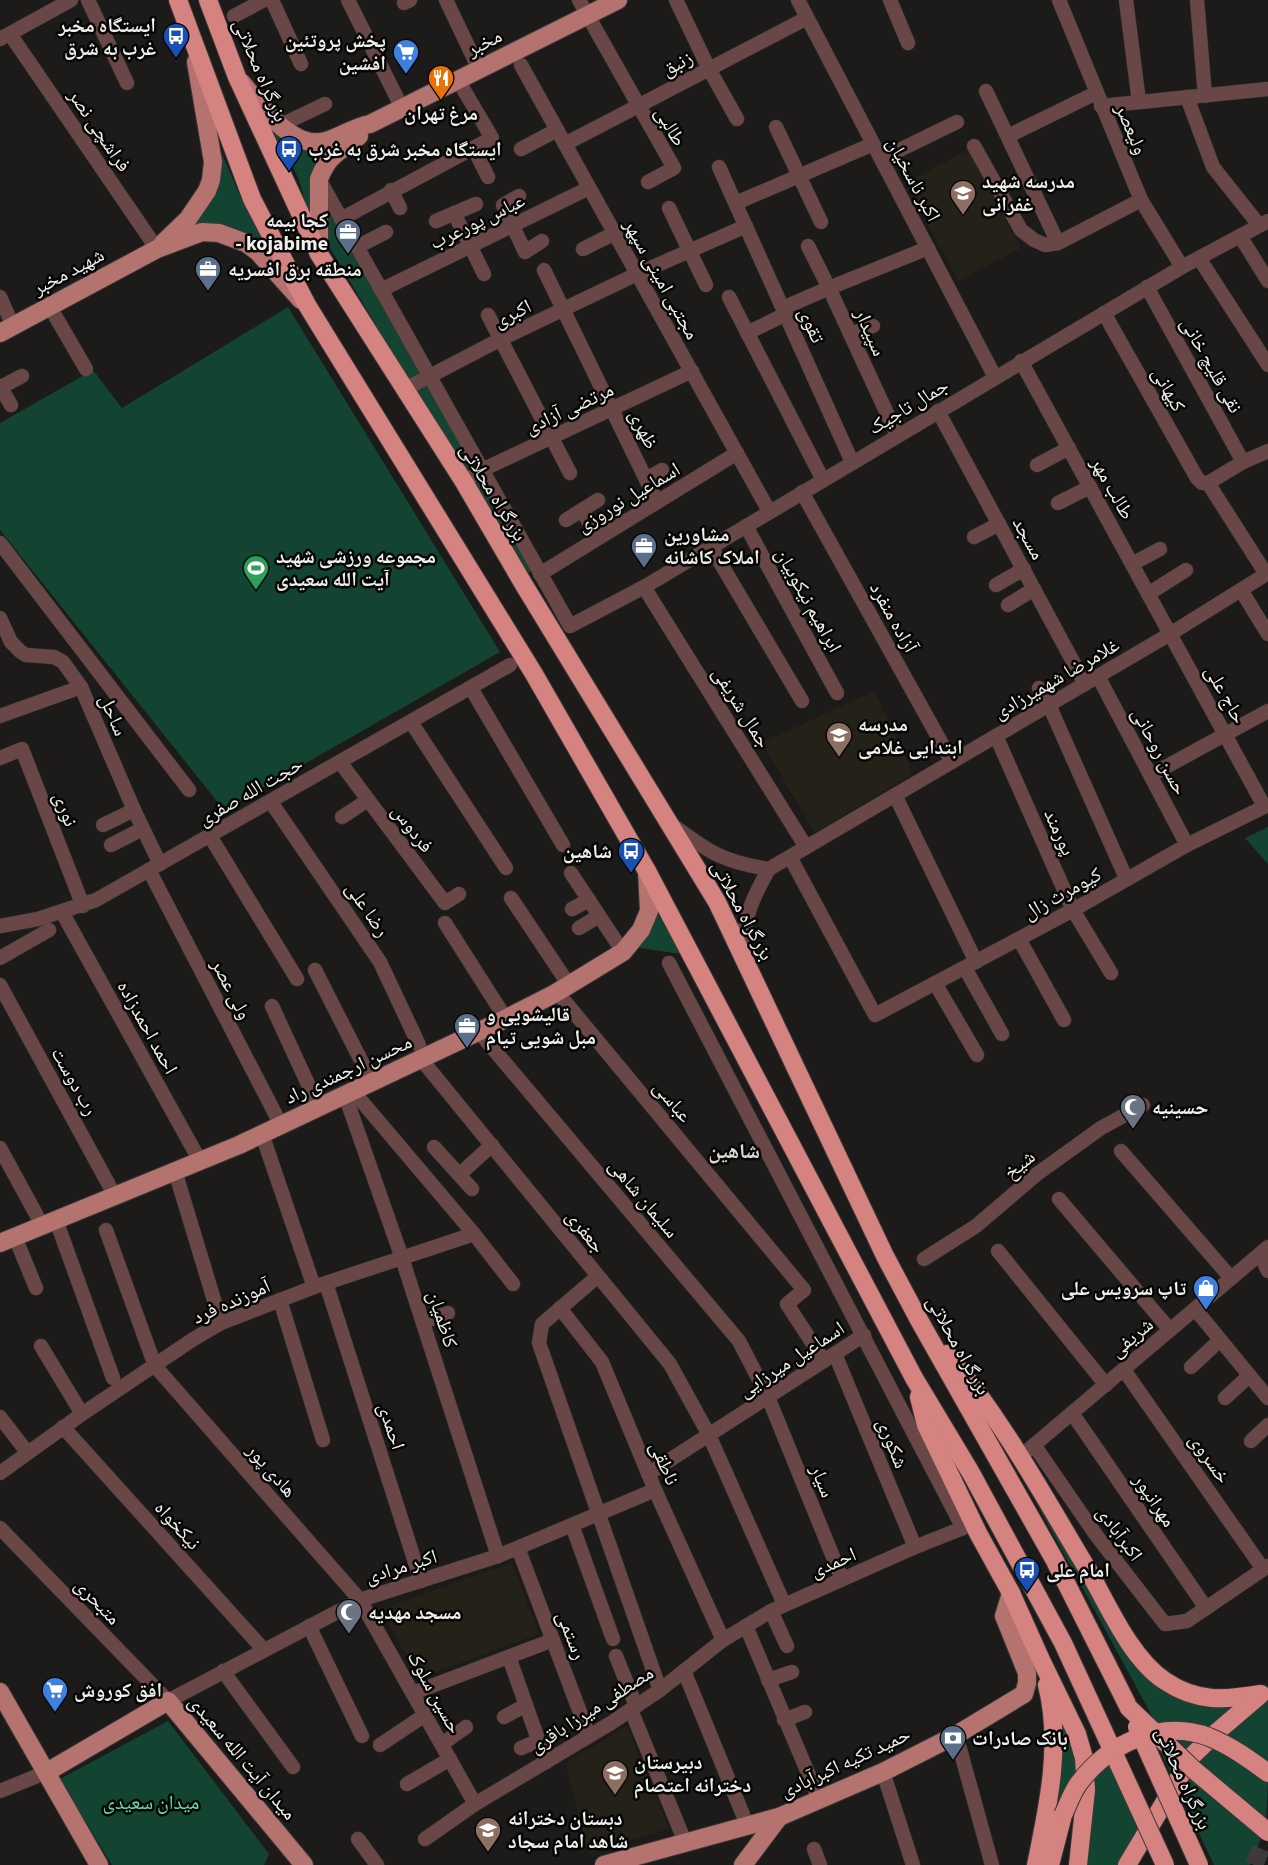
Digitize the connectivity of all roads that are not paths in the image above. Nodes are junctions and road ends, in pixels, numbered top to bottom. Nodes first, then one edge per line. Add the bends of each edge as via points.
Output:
1 (70, 0) edge
2 (88, 0) edge
3 (177, 0) edge
4 (208, 0) edge
5 (264, 0) edge
6 (272, 0) edge
7 (348, 0) edge
8 (446, 0) edge
9 (618, 0) edge
10 (676, 0) edge
11 (798, 0) edge
12 (890, 0) edge
13 (1059, 0) edge
14 (1126, 0) edge
15 (1197, 0) edge
16 (583, 8) edge
17 (234, 16) dead end
18 (807, 18) junction
19 (5, 36) edge
20 (908, 44) dead end
21 (194, 49) junction
22 (301, 64) dead end
23 (521, 65) dead end
24 (479, 69) junction
25 (709, 69) junction
26 (237, 77) junction
27 (458, 80) junction
28 (127, 83) dead end
29 (1268, 89) edge
30 (986, 92) dead end
31 (1205, 96) junction
32 (1187, 97) junction
33 (1099, 99) junction
34 (1139, 102) junction
35 (325, 104) dead end
36 (637, 106) junction
37 (402, 108) junction
38 (737, 119) dead end
39 (957, 122) dead end
40 (370, 124) junction
41 (281, 125) junction
42 (776, 127) dead end
43 (557, 130) junction
44 (1008, 136) junction
45 (565, 144) junction
46 (873, 144) junction
47 (974, 146) dead end
48 (474, 148) junction
49 (521, 149) dead end
50 (881, 159) junction
51 (719, 166) dead end
52 (799, 176) junction
53 (489, 177) dead end
54 (319, 179) junction
55 (648, 182) dead end
56 (589, 188) junction
57 (391, 190) junction
58 (519, 196) dead end
59 (1141, 200) junction
60 (736, 203) junction
61 (476, 204) dead end
62 (400, 208) dead end
63 (669, 208) dead end
64 (454, 213) junction
65 (341, 219) junction
66 (435, 221) dead end
67 (821, 222) dead end
68 (1264, 223) edge
69 (512, 225) junction
70 (746, 226) junction
71 (386, 232) dead end
72 (615, 233) junction
73 (1240, 236) junction
74 (542, 241) dead end
75 (1058, 243) junction
76 (470, 246) junction
77 (808, 246) dead end
78 (357, 247) junction
79 (158, 249) junction
80 (583, 249) dead end
81 (928, 249) junction
82 (689, 251) junction
83 (319, 254) junction
84 (1199, 258) junction
85 (1182, 267) junction
86 (544, 270) dead end
87 (637, 273) junction
88 (484, 274) dead end
89 (1268, 280) edge
90 (706, 285) dead end
91 (1147, 287) junction
92 (829, 288) junction
93 (381, 290) junction
94 (0, 297) edge
95 (729, 297) dead end
96 (307, 305) junction
97 (50, 307) junction
98 (564, 309) junction
99 (785, 311) junction
100 (1104, 313) junction
101 (488, 315) dead end
102 (873, 326) dead end
103 (7, 330) edge
104 (747, 333) junction
105 (850, 334) junction
106 (501, 339) junction
107 (1021, 361) junction
108 (1268, 365) edge
109 (86, 369) dead end
110 (692, 371) junction
111 (22, 376) dead end
112 (430, 377) junction
113 (995, 377) junction
114 (0, 387) edge
115 (405, 389) junction
116 (11, 405) dead end
117 (612, 409) junction
118 (938, 411) junction
119 (897, 435) junction
120 (551, 437) junction
121 (1069, 448) junction
122 (1268, 451) edge
123 (737, 453) junction
124 (852, 462) junction
125 (1243, 462) junction
126 (1037, 465) dead end
127 (482, 470) junction
128 (662, 470) dead end
129 (570, 473) dead end
130 (646, 479) junction
131 (823, 480) junction
132 (464, 482) junction
133 (1205, 483) junction
134 (1090, 487) junction
135 (802, 492) junction
136 (598, 500) dead end
137 (657, 502) junction
138 (1058, 503) dead end
139 (582, 510) junction
140 (769, 511) junction
141 (566, 520) dead end
142 (999, 524) junction
143 (746, 526) junction
144 (974, 537) dead end
145 (598, 538) junction
146 (0, 543) edge
147 (711, 547) junction
148 (1160, 549) dead end
149 (1132, 564) junction
150 (1024, 569) junction
151 (1186, 570) dead end
152 (540, 574) junction
153 (1267, 574) edge
154 (996, 585) dead end
155 (644, 587) junction
156 (1034, 589) junction
157 (1241, 590) junction
158 (1148, 594) junction
159 (1008, 605) dead end
160 (0, 618) edge
161 (1170, 634) junction
162 (1268, 634) edge
163 (510, 665) dead end
164 (1098, 676) junction
165 (1085, 684) junction
166 (81, 687) junction
167 (471, 688) junction
168 (1039, 688) dead end
169 (837, 693) dead end
170 (801, 701) dead end
171 (1049, 705) junction
172 (1268, 711) edge
173 (0, 716) edge
174 (411, 722) junction
175 (1226, 734) junction
176 (996, 736) junction
177 (0, 758) edge
178 (340, 762) junction
179 (952, 762) junction
180 (1150, 775) junction
181 (189, 790) dead end
182 (895, 795) junction
183 (368, 800) junction
184 (271, 802) junction
185 (1266, 805) edge
186 (134, 810) junction
187 (342, 817) dead end
188 (668, 820) junction
189 (103, 825) dead end
190 (142, 829) junction
191 (210, 836) junction
192 (111, 845) dead end
193 (563, 845) dead end
194 (1187, 845) junction
195 (806, 847) junction
196 (790, 856) junction
197 (155, 867) junction
198 (506, 868) dead end
199 (769, 869) junction
200 (647, 871) junction
201 (571, 873) dead end
202 (1126, 878) junction
203 (459, 894) dead end
204 (511, 898) dead end
205 (589, 900) junction
206 (83, 906) junction
207 (572, 909) dead end
208 (1073, 910) junction
209 (62, 912) junction
210 (599, 916) junction
211 (445, 923) dead end
212 (0, 926) edge
213 (579, 928) dead end
214 (49, 930) dead end
215 (1019, 939) junction
216 (623, 951) junction
217 (741, 952) junction
218 (0, 958) edge
219 (669, 963) dead end
220 (970, 965) junction
221 (315, 970) dead end
222 (1111, 973) dead end
223 (297, 979) dead end
224 (935, 984) junction
225 (0, 985) edge
226 (563, 989) junction
227 (272, 1006) dead end
228 (506, 1018) junction
229 (1064, 1020) dead end
230 (479, 1032) junction
231 (1002, 1034) dead end
232 (420, 1052) junction
233 (977, 1055) dead end
234 (372, 1082) junction
235 (349, 1093) junction
236 (1143, 1105) dead end
237 (319, 1108) junction
238 (281, 1125) junction
239 (262, 1134) junction
240 (492, 1146) junction
241 (434, 1147) dead end
242 (0, 1148) edge
243 (1121, 1151) dead end
244 (200, 1161) junction
245 (175, 1171) junction
246 (460, 1174) junction
247 (472, 1189) dead end
248 (115, 1196) junction
249 (1059, 1200) dead end
250 (49, 1222) junction
251 (106, 1230) dead end
252 (474, 1234) junction
253 (7, 1240) edge
254 (1264, 1250) edge
255 (998, 1251) dead end
256 (402, 1258) junction
257 (924, 1259) dead end
258 (1268, 1271) edge
259 (598, 1276) junction
260 (1231, 1278) junction
261 (513, 1284) dead end
262 (320, 1285) junction
263 (36, 1288) dead end
264 (280, 1300) junction
265 (560, 1308) junction
266 (1195, 1309) junction
267 (448, 1313) dead end
268 (919, 1320) junction
269 (423, 1322) junction
270 (221, 1323) junction
271 (1170, 1330) junction
272 (864, 1335) junction
273 (1220, 1340) junction
274 (41, 1346) dead end
275 (830, 1357) junction
276 (155, 1366) junction
277 (1191, 1367) dead end
278 (1124, 1370) junction
279 (1249, 1376) junction
280 (113, 1378) dead end
281 (914, 1378) junction
282 (1106, 1384) junction
283 (768, 1397) junction
284 (1225, 1398) dead end
285 (1268, 1398) edge
286 (1072, 1413) junction
287 (82, 1414) junction
288 (0, 1417) edge
289 (1268, 1425) edge
290 (63, 1427) junction
291 (709, 1435) junction
292 (323, 1440) dead end
293 (1251, 1441) dead end
294 (1034, 1445) junction
295 (27, 1452) junction
296 (1020, 1457) junction
297 (0, 1473) edge
298 (648, 1474) junction
299 (655, 1490) junction
300 (599, 1513) junction
301 (572, 1525) junction
302 (0, 1528) edge
303 (971, 1531) junction
304 (915, 1547) junction
305 (518, 1548) junction
306 (498, 1557) junction
307 (1266, 1567) edge
308 (842, 1579) junction
309 (421, 1581) junction
310 (1011, 1593) junction
311 (360, 1600) junction
312 (784, 1604) junction
313 (1206, 1608) junction
314 (771, 1611) junction
315 (309, 1626) junction
316 (746, 1626) junction
317 (613, 1639) dead end
318 (552, 1640) junction
319 (723, 1640) junction
320 (787, 1646) dead end
321 (264, 1650) junction
322 (616, 1656) dead end
323 (510, 1657) junction
324 (1041, 1660) junction
325 (224, 1671) junction
326 (684, 1671) junction
327 (792, 1672) dead end
328 (768, 1680) junction
329 (660, 1690) junction
330 (0, 1692) edge
331 (1265, 1692) edge
332 (413, 1694) junction
333 (168, 1701) junction
334 (526, 1705) junction
335 (633, 1708) junction
336 (1129, 1708) junction
337 (805, 1712) dead end
338 (425, 1714) junction
339 (504, 1717) dead end
340 (784, 1720) junction
341 (466, 1727) dead end
342 (956, 1735) junction
343 (362, 1736) dead end
344 (589, 1736) junction
345 (538, 1741) junction
346 (442, 1744) junction
347 (380, 1745) dead end
348 (521, 1748) dead end
349 (450, 1759) junction
350 (546, 1762) junction
351 (293, 1767) dead end
352 (47, 1772) junction
353 (883, 1772) junction
354 (1268, 1773) edge
355 (406, 1784) dead end
356 (0, 1791) edge
357 (819, 1799) junction
358 (475, 1804) junction
359 (779, 1817) junction
360 (748, 1827) junction
361 (1268, 1832) edge
362 (358, 1839) dead end
363 (425, 1839) dead end
364 (685, 1842) junction
365 (609, 1864) edge
366 (99, 1865) edge
367 (304, 1865) edge
368 (377, 1865) edge
369 (743, 1865) edge
370 (914, 1865) edge
371 (992, 1865) edge
372 (1036, 1865) edge
373 (1050, 1865) edge
374 (1078, 1865) edge
375 (1127, 1865) edge
376 (1165, 1865) edge
377 (1198, 1865) edge

1 - 19 street
2 - 28 street
3 - 21 highway
4 - 26 highway, بزرگراه محلاتی
5 - 17 street
6 - 22 street
7 - 37 street
8 - 24 street
9 - 16 main road, مخبر
10 - 25 street
11 - 18 street, اکبر ناسخیان
12 - 20 street
13 - 33 street, ولیعصر
14 - 34 street
15 - 31 street
16 - 24 main road, مخبر
16 - 36 street, طالبی
18 - 25 street, زنبق
18 - 46 street, اکبر ناسخیان
19 - 79 street, فراشچی نصر
21 - 79 main road via 213,162 211,180 188,219
21 - 96 highway via 252,199
23 - 43 street, مجتبی امینی سپهر
24 - 27 main road, مخبر
25 - 36 street, زنبق
25 - 38 street
26 - 41 main road
26 - 83 highway, بزرگراه محلاتی
27 - 37 main road, مخبر
27 - 48 street via 492,138
29 - 31 street
30 - 44 street
31 - 32 street
32 - 34 street
32 - 68 street via 1213,167
33 - 34 street
33 - 44 street
33 - 59 street, ولیعصر
35 - 41 street
36 - 45 street, زنبق
36 - 55 street, طالبی via 674,168
37 - 40 main road, مخبر
39 - 50 street
40 - 41 main road via 316,143 299,138
40 - 54 main road via 334,153
42 - 52 street
43 - 45 street, مجتبی امینی سپهر
43 - 49 street
44 - 75 street
45 - 56 street, مجتبی امینی سپهر
46 - 50 street, اکبر ناسخیان
46 - 52 street
47 - 75 street via 1021,230 1045,245
48 - 53 street
48 - 57 street
50 - 81 street, اکبر ناسخیان
51 - 60 street, تقوی
52 - 60 street
52 - 67 street
54 - 65 street
54 - 83 main road
56 - 69 street, عباس پورعرب
56 - 72 street, مجتبی امینی سپهر
57 - 62 street
57 - 65 street
58 - 69 street via 503,204
59 - 75 street
59 - 85 street, ولیعصر
60 - 70 street, تقوی
61 - 64 street
63 - 82 street
64 - 66 street
64 - 76 street
65 - 78 street
68 - 73 street, جمال تاجیک
69 - 74 street via 525,252
69 - 76 street, عباس پورعرب
70 - 82 street, اکبری
70 - 99 street, تقوی
71 - 78 street
72 - 80 street
72 - 87 street, مجتبی امینی سپهر
73 - 84 street, جمال تاجیک
73 - 89 street
76 - 88 street
76 - 93 street, عباس پورعرب
77 - 92 street, سپیدار
78 - 93 street
79 - 96 main road via 202,232 229,236 258,252
79 - 97 main road, شهید مخبر
81 - 92 street
81 - 113 street, اکبر ناسخیان
82 - 87 street, اکبری
82 - 90 street
83 - 115 highway, بزرگراه محلاتی
84 - 85 street, جمال تاجیک
84 - 108 street
85 - 91 street, جمال تاجیک
86 - 98 street, ظهری
87 - 98 street, اکبری
87 - 110 street, مجتبی امینی سپهر
91 - 100 street, جمال تاجیک
91 - 125 street, نقی قلیچ خانی
92 - 99 street
92 - 105 street, سپیدار
93 - 112 street
94 - 103 street
95 - 104 street
96 - 200 highway via 534,674
97 - 103 main road, شهید مخبر
97 - 109 street
98 - 106 street, اکبری
98 - 117 street, ظهری
99 - 104 street
99 - 124 street, تقوی
100 - 107 street, جمال تاجیک
100 - 133 street, کیهانی via 1197,478
101 - 106 street
102 - 105 street
104 - 131 street
105 - 119 street, سپیدار
106 - 112 street, اکبری
106 - 120 street
107 - 113 street, جمال تاجیک
107 - 121 street, طالب مهر
110 - 117 street, مرتضی آزادی
110 - 123 street, مجتبی امینی سپهر
111 - 114 street
112 - 115 street, اکبری
112 - 127 street
113 - 118 street, جمال تاجیک
114 - 116 street
115 - 132 highway, بزرگراه محلاتی
117 - 120 street, مرتضی آزادی
117 - 130 street, ظهری
118 - 119 street, جمال تاجیک
118 - 142 street, مسجد
119 - 124 street, جمال تاجیک
120 - 127 street, مرتضی آزادی
120 - 129 street
121 - 126 street
121 - 134 street, طالب مهر
122 - 125 street
123 - 137 street, اسماعیل نوروزی
123 - 140 street, مجتبی امینی سپهر
124 - 131 street, جمال تاجیک
125 - 133 street
127 - 132 street, مرتضی آزادی
127 - 152 street
128 - 130 street
130 - 137 street, ظهری
131 - 135 street, جمال تاجیک
132 - 188 highway, بزرگراه محلاتی
133 - 153 street, کیهانی
134 - 138 street
134 - 149 street, طالب مهر
135 - 140 street, جمال تاجیک
135 - 179 street, آزاده منفرد
136 - 139 street
137 - 145 street, اسماعیل نوروزی
139 - 141 street
139 - 145 street
140 - 143 street, جمال تاجیک
142 - 144 street
142 - 150 street, مسجد
143 - 147 street, جمال تاجیک
143 - 169 street, ابراهیم نیکوبیان
145 - 152 street, اسماعیل نوروزی
146 - 181 street
147 - 155 street, جمال تاجیک
147 - 170 street
148 - 149 street
149 - 158 street, طالب مهر
150 - 154 street
150 - 156 street, مسجد
151 - 158 street
152 - 155 street, جمال تاجیک via 570,626
153 - 157 street, غلامرضا شهمیرزادی
155 - 195 street, جمال شریفی
156 - 159 street
156 - 165 street, مسجد
157 - 161 street, غلامرضا شهمیرزادی
157 - 162 street
158 - 161 street, طالب مهر
160 - 166 street, ساحل via 11,642 21,652 63,662
161 - 164 street, غلامرضا شهمیرزادی
161 - 175 street, حاج علی
163 - 167 street, حجت الله صفری
164 - 165 street, غلامرضا شهمیرزادی
164 - 180 street, حسن روحانی
165 - 171 street, غلامرضا شهمیرزادی
166 - 173 street
166 - 186 street, ساحل
167 - 174 street, حجت الله صفری
167 - 193 street
168 - 171 street
171 - 176 street, غلامرضا شهمیرزادی
171 - 202 street
172 - 175 street
174 - 178 street, حجت الله صفری
174 - 198 street
175 - 180 street
175 - 185 street, حاج علی
176 - 179 street, غلامرضا شهمیرزادی
176 - 208 street, پورمند
177 - 206 street, نوری via 22,749
178 - 183 street, فردوس
178 - 184 street, حجت الله صفری
179 - 182 street, غلامرضا شهمیرزادی
180 - 194 street, حسن روحانی
182 - 195 street, غلامرضا شهمیرزادی
182 - 220 street
183 - 187 street
183 - 203 street, فردوس via 445,903
184 - 191 street, حجت الله صفری
184 - 232 street, رضا علی via 380,962
185 - 194 street, کیومرث زال
186 - 189 street
186 - 190 street, ساحل
188 - 199 street via 712,853 737,864
188 - 217 highway, بزرگراه محلاتی via 717,902
190 - 192 street
190 - 197 street, ساحل
191 - 197 street, حجت الله صفری
191 - 223 street
194 - 202 street, کیومرث زال
195 - 196 street, غلامرضا شهمیرزادی
196 - 199 street, غلامرضا شهمیرزادی
196 - 224 street, کیومرث زال via 875,1015
197 - 206 street, حجت الله صفری
197 - 238 street, ولی عصر
199 - 217 street via 745,919
200 - 216 main road, محسن ارجمندی راد via 649,911 641,930
200 - 281 highway
201 - 205 street
202 - 208 street, کیومرث زال
204 - 226 street, عباسی
205 - 207 street
205 - 210 street
206 - 209 street, حجت الله صفری
208 - 215 street, کیومرث زال
208 - 222 street, پورمند
209 - 212 street, حجت الله صفری
209 - 244 street, احمد احمدزاده
210 - 213 street
210 - 216 street
211 - 228 street
214 - 218 street
215 - 220 street, کیومرث زال
215 - 229 street
216 - 226 main road, محسن ارجمندی راد
217 - 268 highway, بزرگراه محلاتی
219 - 272 street
220 - 224 street, کیومرث زال
220 - 231 street
221 - 234 street
224 - 233 street
225 - 248 street, رب دوست
226 - 228 main road, محسن ارجمندی راد
226 - 275 street, عباسی via 804,1290 787,1304
227 - 237 street
228 - 230 main road, محسن ارجمندی راد
230 - 232 main road, محسن ارجمندی راد
230 - 283 street, سلیمان شاهی via 739,1341
232 - 234 main road, محسن ارجمندی راد
232 - 240 street, جعفری
234 - 235 main road, محسن ارجمندی راد
235 - 237 main road, محسن ارجمندی راد
235 - 252 street
235 - 256 street, کاظمیان
236 - 257 street, شیخ via 1101,1128 1037,1174 976,1226
237 - 238 main road, محسن ارجمندی راد
238 - 239 main road, محسن ارجمندی راد
239 - 244 main road, محسن ارجمندی راد
239 - 262 street, احمدی
240 - 246 street
240 - 259 street, جعفری
241 - 246 street
242 - 250 street
243 - 260 street
244 - 245 main road, محسن ارجمندی راد
245 - 248 main road, محسن ارجمندی راد
245 - 270 street
246 - 247 street
248 - 250 main road, محسن ارجمندی راد
249 - 271 street
250 - 253 main road, محسن ارجمندی راد
250 - 280 street
251 - 276 street
252 - 256 street, آموزنده فرد
252 - 261 street
253 - 263 street
254 - 258 street
254 - 260 street, شریفی
255 - 282 street
256 - 262 street, آموزنده فرد
256 - 269 street, کاظمیان
259 - 265 street
259 - 291 street, جعفری via 670,1364
260 - 266 street, شریفی
262 - 264 street, آموزنده فرد
262 - 309 street, احمدی
264 - 270 street, آموزنده فرد
264 - 292 street
265 - 298 street, ناطقی via 602,1362
265 - 300 street via 542,1324 540,1343
266 - 271 street, شریفی
266 - 273 street
267 - 269 street
268 - 296 highway via 969,1380
268 - 336 highway, بزرگراه محلاتی via 1049,1550
269 - 306 street, کاظمیان
270 - 276 street, آموزنده فرد
271 - 278 street, شریفی
272 - 275 street, اسماعیل میرزایی
272 - 303 street, اسماعیل میرزایی
273 - 277 street
273 - 279 street
274 - 287 street
275 - 283 street, اسماعیل میرزایی
275 - 304 street, شکوری
276 - 287 street, آموزنده فرد
276 - 311 street, هادی پور
278 - 282 street, شریفی
278 - 307 street, خسروی
279 - 284 street
279 - 285 street
281 - 303 highway via 926,1425
281 - 376 highway, bridge via 1058,1633
282 - 286 street, شریفی
283 - 291 street, اسماعیل میرزایی
283 - 308 street, سیار
286 - 294 street, شریفی
286 - 313 street, مهرانپور
287 - 290 street, آموزنده فرد
288 - 295 street
289 - 293 street
290 - 295 street, آموزنده فرد
290 - 321 street, نیکخواه
291 - 298 street, اسماعیل میرزایی
291 - 312 street, جعفری
294 - 296 street, شریفی
294 - 313 street, اکبرآبادی via 1096,1535 1165,1624 1187,1621
295 - 297 street, آموزنده فرد
296 - 331 highway via 1129,1639 1153,1671 1176,1688 1202,1696 1226,1700
298 - 299 street, ناطقی
299 - 300 street, اکبر مرادی
299 - 319 street, ناطقی
300 - 301 street, اکبر مرادی
300 - 329 street
301 - 305 street, اکبر مرادی
301 - 317 street
302 - 333 street, متبحری
303 - 304 street, احمدی
303 - 310 highway
304 - 308 street, احمدی
305 - 306 street, اکبر مرادی
305 - 318 street, رستمی
306 - 309 street, اکبر مرادی
307 - 313 street
308 - 312 street, احمدی
309 - 311 street, اکبر مرادی
310 - 324 highway
310 - 342 main road, حمید تکیه اکبرآبادی via 1004,1617 1027,1673 1024,1694
311 - 315 street, اکبر مرادی
311 - 332 street, حسین سلوک
312 - 314 street, احمدی
314 - 316 street, احمدی
314 - 320 street
315 - 321 street, اکبر مرادی
315 - 343 street
316 - 319 street, احمدی
316 - 328 street
318 - 323 street
318 - 344 street, رستمی
319 - 326 street, مصطفی میرزا باقری
321 - 325 street, اکبر مرادی
322 - 335 street
323 - 332 street
323 - 334 street
324 - 372 highway via 1051,1700 1053,1746 1046,1817
324 - 374 highway via 1074,1726 1084,1758 1086,1790
325 - 333 street, اکبر مرادی
325 - 351 street
326 - 329 street, مصطفی میرزا باقری
326 - 360 street
327 - 328 street
328 - 340 street
329 - 335 street, مصطفی میرزا باقری
330 - 352 main road
331 - 375 highway via 1192,1756
332 - 338 street, حسین سلوک
333 - 352 main road, میدان آیت الله سعیدی
333 - 367 main road, میدان آیت الله سعیدی
334 - 339 street
334 - 345 street
335 - 344 street, مصطفی میرزا باقری
335 - 364 street
336 - 361 highway, bridge
336 - 377 highway, بزرگراه محلاتی, bridge
337 - 340 street
338 - 346 street, حسین سلوک
338 - 347 street
340 - 357 street
341 - 346 street
342 - 353 main road, حمید تکیه اکبرآبادی
342 - 371 street
344 - 350 street, مصطفی میرزا باقری
345 - 348 street
345 - 350 street
346 - 349 street, حسین سلوک
349 - 355 street
349 - 358 street, حسین سلوک
350 - 358 street, مصطفی میرزا باقری
352 - 356 street
352 - 366 main road
353 - 357 main road, حمید تکیه اکبرآبادی
353 - 370 street
354 - 373 highway, bridge via 1230,1747 1198,1734 1167,1732 1129,1741 1099,1760 1078,1784 1063,1815
357 - 359 main road, حمید تکیه اکبرآبادی
358 - 363 street, مصطفی میرزا باقری
359 - 360 main road, حمید تکیه اکبرآبادی
359 - 369 main road
360 - 364 main road, حمید تکیه اکبرآبادی
362 - 368 street
364 - 365 main road, حمید تکیه اکبرآبادی

